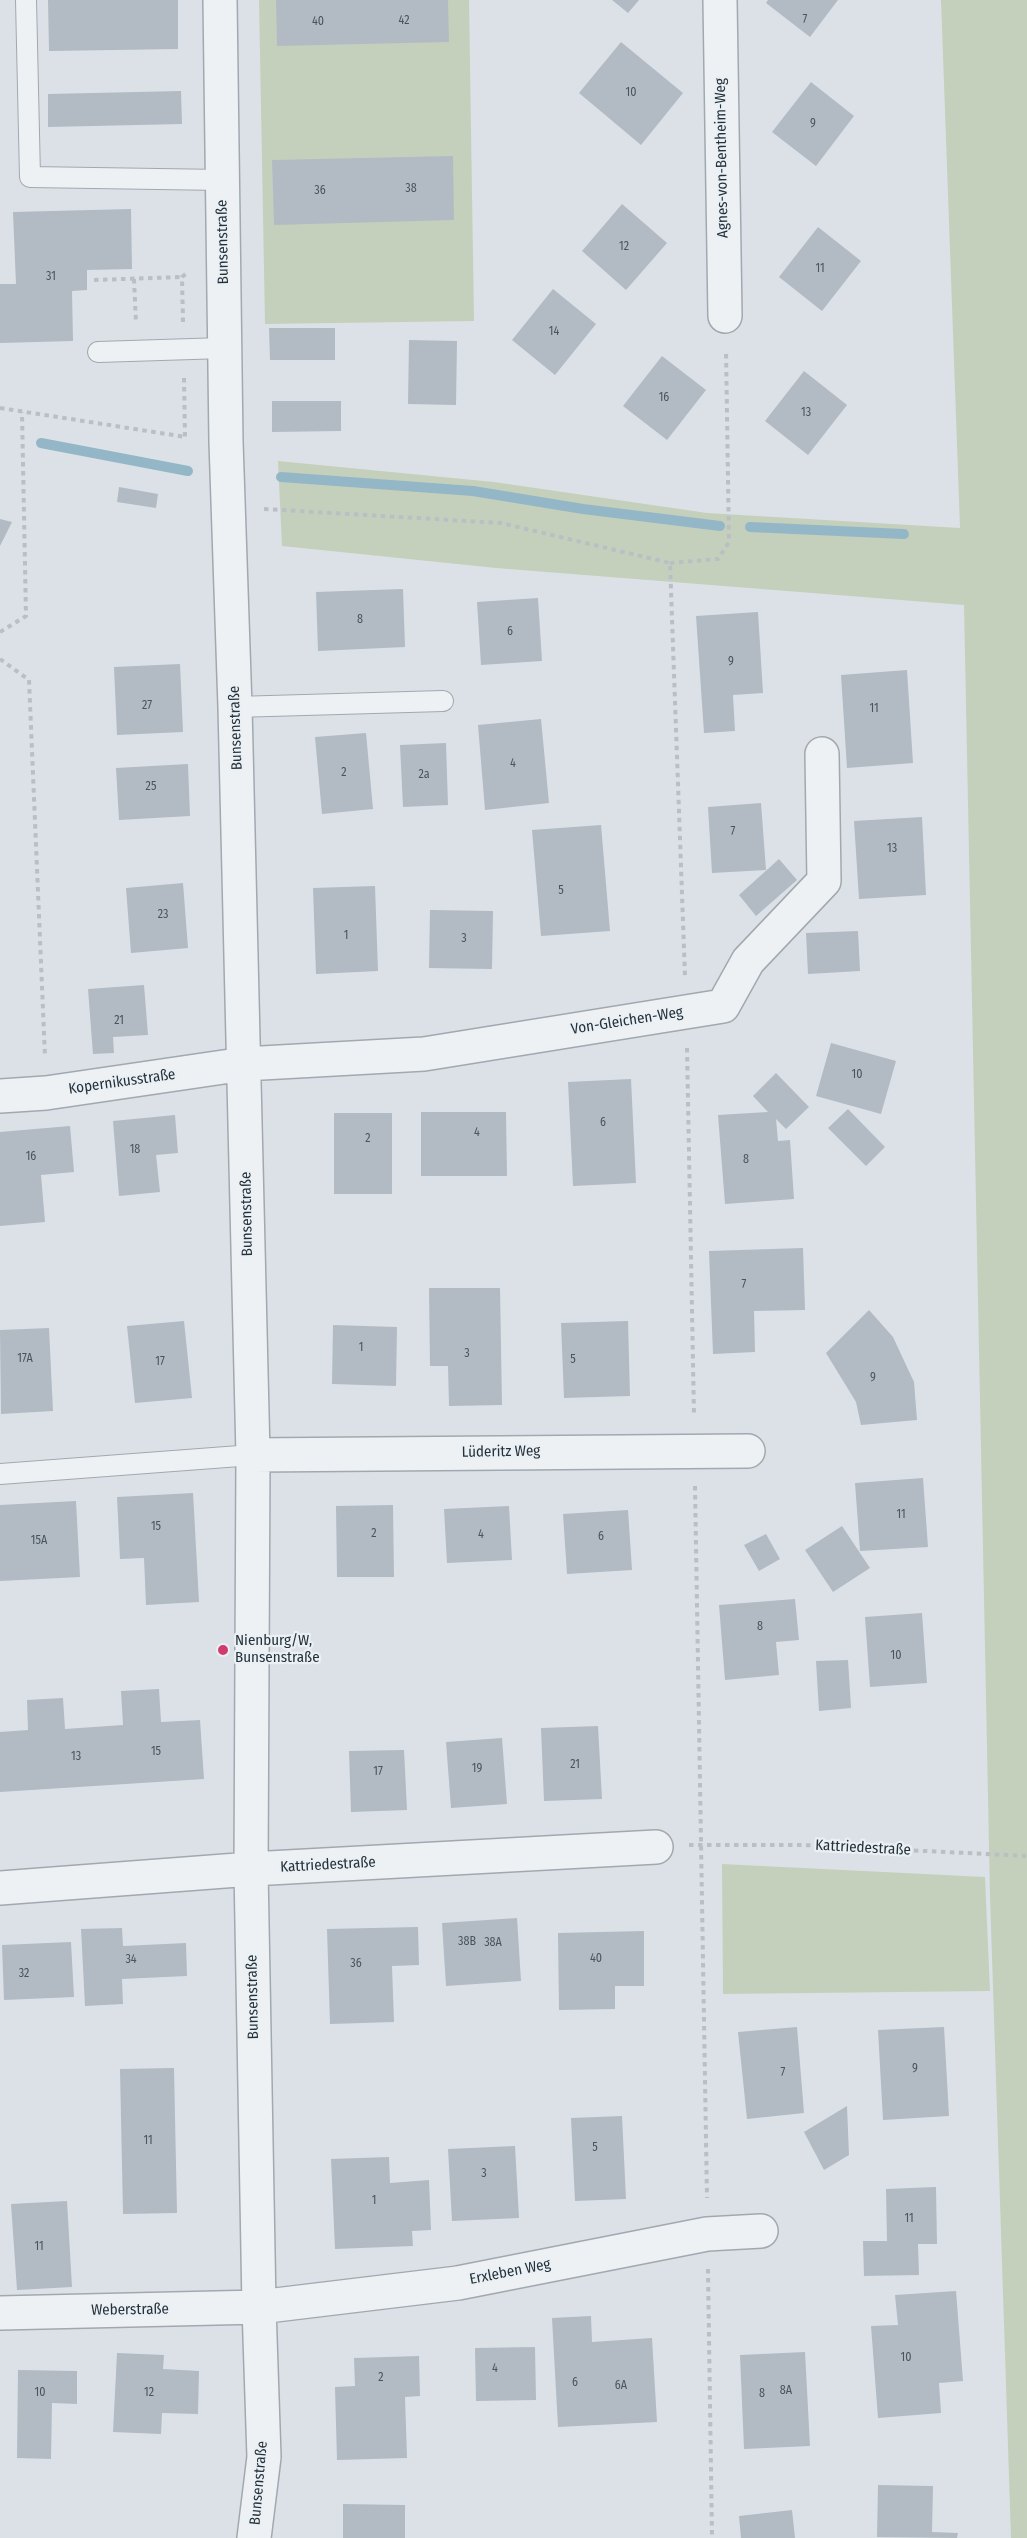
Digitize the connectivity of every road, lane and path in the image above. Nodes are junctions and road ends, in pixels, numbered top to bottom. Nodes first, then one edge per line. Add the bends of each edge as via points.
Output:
1 (26, 0) edge
2 (220, 0) edge
3 (720, 0) edge
4 (222, 180) junction
5 (182, 277) dead end
6 (134, 279) junction
7 (94, 280) dead end
8 (725, 316) joint
9 (225, 348) junction
10 (137, 351) junction
11 (98, 352) dead end
12 (0, 408) edge
13 (22, 412) junction
14 (226, 442) junction
15 (227, 507) junction
16 (670, 563) junction
17 (0, 632) edge
18 (0, 659) edge
19 (443, 701) dead end
20 (236, 707) junction
21 (822, 753) dead end
22 (686, 1012) junction
23 (244, 1064) junction
24 (46, 1093) junction
25 (0, 1096) edge
26 (694, 1450) junction
27 (748, 1451) dead end
28 (253, 1455) junction
29 (0, 1474) edge
30 (700, 1844) junction
31 (656, 1847) dead end
32 (1027, 1856) edge
33 (251, 1869) junction
34 (0, 1888) edge
35 (761, 2231) dead end
36 (708, 2234) junction
37 (259, 2307) junction
38 (0, 2313) edge
39 (254, 2538) edge
40 (712, 2538) edge

1 - 4 lane via 30,177
2 - 4 street, Bunsenstraße
3 - 8 street, Agnes-von-Bentheim-Weg
4 - 9 street, Bunsenstraße
5 - 6 path
6 - 7 path
6 - 10 path
8 - 16 path via 729,542 718,559
9 - 10 lane
9 - 14 street, Bunsenstraße
10 - 11 lane
12 - 13 path
13 - 14 path
13 - 17 path via 26,616
14 - 15 street, Bunsenstraße
15 - 16 path via 501,523
15 - 20 street, Bunsenstraße
16 - 22 path
18 - 24 path via 29,680
19 - 20 lane
20 - 23 street, Bunsenstraße
21 - 22 street, Von-Gleichen-Weg via 824,881 748,961 723,1006
22 - 23 street, Von-Gleichen-Weg via 424,1054
22 - 26 path
23 - 24 street, Kopernikusstraße
23 - 28 street, Bunsenstraße
24 - 25 street, Kopernikusstraße
26 - 27 street, Lüderitz Weg
26 - 28 street, Lüderitz Weg
26 - 30 path
28 - 29 lane
28 - 33 street, Bunsenstraße
30 - 32 path, Kattriedestraße
30 - 36 path
31 - 33 street, Kattriedestraße
33 - 34 street, Kattriedestraße
33 - 37 street, Bunsenstraße
35 - 36 street, Erxleben Weg
36 - 37 street, Erxleben Weg via 458,2283
36 - 40 path
37 - 38 street, Weberstraße
37 - 39 street, Bunsenstraße via 264,2457

